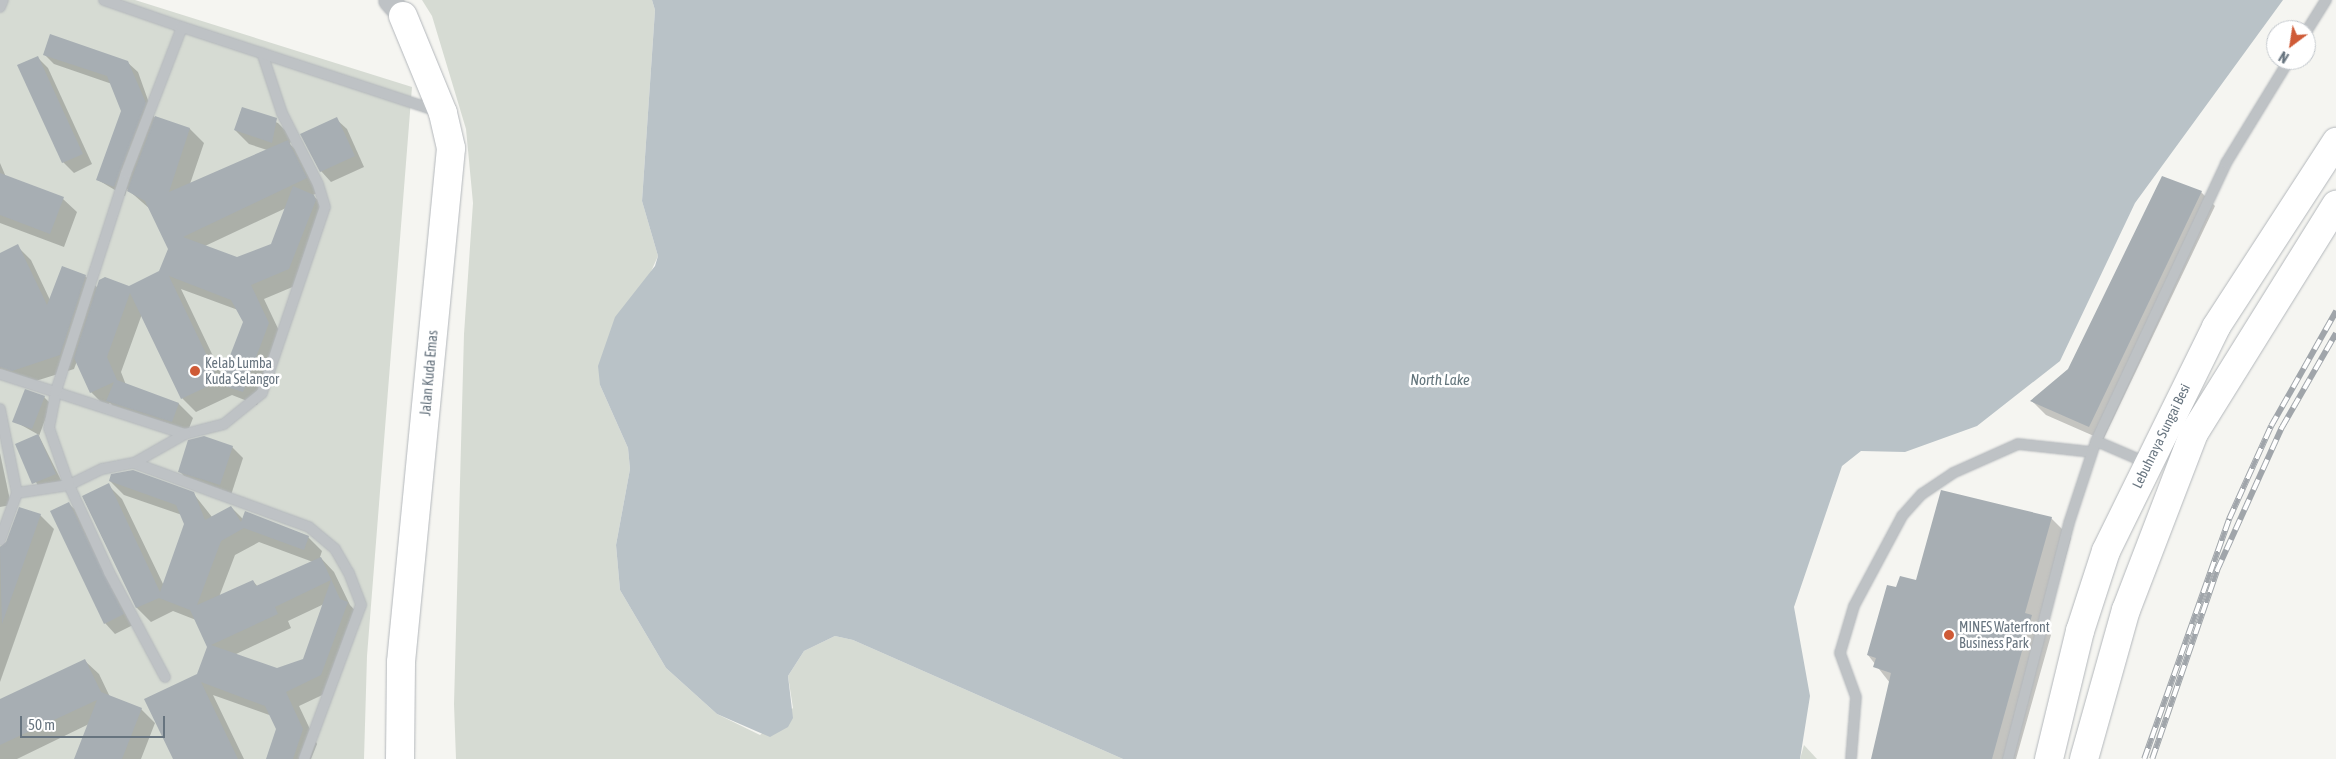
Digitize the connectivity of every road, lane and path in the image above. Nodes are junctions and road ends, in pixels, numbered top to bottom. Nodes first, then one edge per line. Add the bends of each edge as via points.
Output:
1 (3, 0) edge
2 (104, 0) edge
3 (2326, 0) edge
4 (0, 7) edge
5 (396, 8) edge
6 (2314, 20) edge
7 (182, 27) junction
8 (262, 53) junction
9 (2283, 70) edge
10 (443, 113) junction
11 (2336, 142) edge
12 (2336, 205) edge
13 (0, 374) edge
14 (56, 391) junction
15 (0, 409) edge
16 (185, 434) junction
17 (2096, 441) junction
18 (2092, 452) junction
19 (134, 463) junction
20 (2147, 463) junction
21 (69, 486) junction
22 (17, 494) junction
23 (0, 540) edge
24 (165, 677) dead end
25 (304, 759) edge
26 (400, 759) edge
27 (1851, 759) edge
28 (2008, 759) edge
29 (2049, 759) edge
30 (2084, 759) edge

1 - 4 lane
2 - 7 lane
3 - 6 lane
5 - 10 main road, Jalan Kuda Emas
7 - 8 lane
7 - 14 lane via 126,173
8 - 10 lane
8 - 16 lane via 282,113 318,184 325,207 262,393 224,424
9 - 17 lane via 2226,163
10 - 26 main road, Jalan Kuda Emas via 450,148 402,662
11 - 20 main road, Lebuhraya Sungai Besi via 2221,318
12 - 30 main road, Lebuhraya Sungai Besi via 2194,433 2129,602
13 - 14 lane
14 - 16 lane
14 - 21 lane via 49,428
15 - 22 lane
16 - 19 lane
17 - 18 lane
17 - 20 lane
18 - 27 lane via 2018,444 1953,474 1922,494 1902,516 1866,579 1840,653 1856,698
18 - 28 lane
19 - 21 lane via 102,469
19 - 25 lane via 309,527 335,550 349,573 361,605
20 - 29 main road, Lebuhraya Sungai Besi via 2093,588
21 - 22 lane
21 - 24 lane
22 - 23 lane

